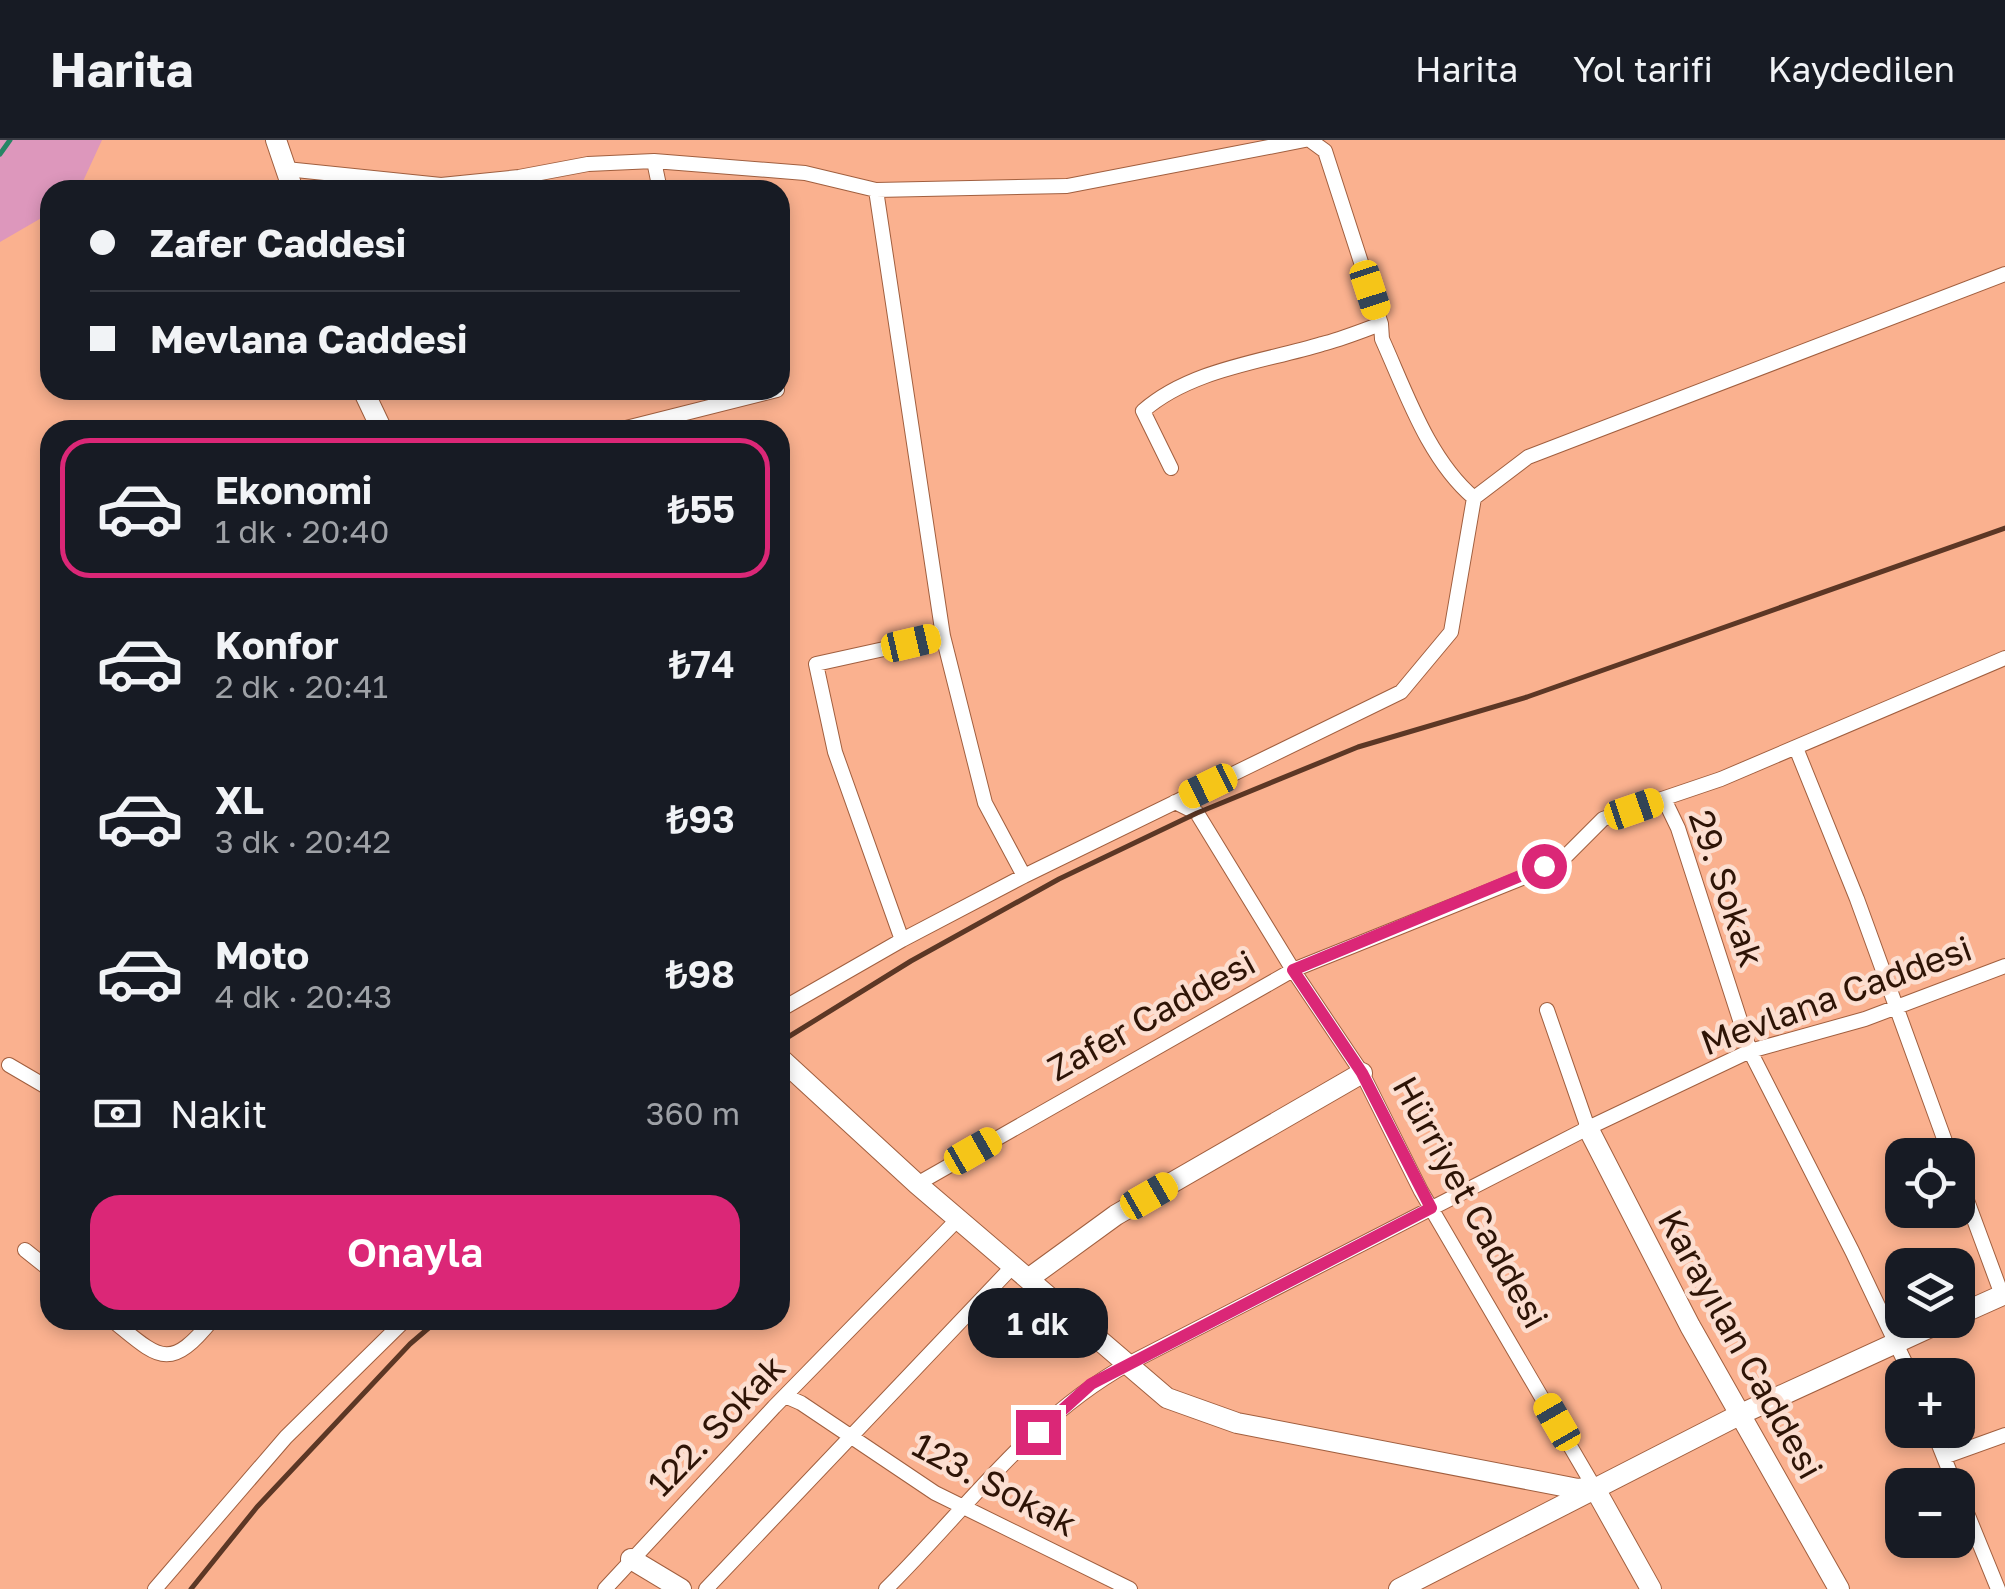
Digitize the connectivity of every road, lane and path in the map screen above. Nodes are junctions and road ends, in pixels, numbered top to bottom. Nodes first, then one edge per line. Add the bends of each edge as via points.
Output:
1 (276, 140) edge
2 (1308, 140) edge
3 (654, 161) junction
4 (286, 169) junction
5 (290, 180) edge
6 (393, 180) edge
7 (490, 180) edge
8 (658, 180) edge
9 (876, 190) junction
10 (2005, 274) edge
11 (1381, 324) junction
12 (702, 400) edge
13 (736, 400) edge
14 (704, 408) junction
15 (657, 420) edge
16 (1172, 468) dead end
17 (1474, 498) junction
18 (943, 636) junction
19 (2005, 658) edge
20 (1796, 748) junction
21 (1664, 799) junction
22 (1175, 802) junction
23 (1024, 876) junction
24 (902, 940) junction
25 (2005, 966) edge
26 (1293, 970) junction
27 (790, 1004) edge
28 (1896, 1009) junction
29 (1547, 1010) dead end
30 (1750, 1052) junction
31 (9, 1065) dead end
32 (790, 1067) edge
33 (1362, 1073) junction
34 (40, 1083) edge
35 (1588, 1128) junction
36 (1944, 1138) edge
37 (917, 1184) junction
38 (1431, 1208) junction
39 (958, 1219) junction
40 (1975, 1221) edge
41 (25, 1250) dead end
42 (40, 1262) edge
43 (1021, 1273) junction
44 (2003, 1295) edge
45 (1975, 1307) edge
46 (124, 1330) edge
47 (204, 1330) edge
48 (390, 1330) edge
49 (1910, 1338) edge
50 (1898, 1344) junction
51 (1904, 1358) edge
52 (1128, 1364) junction
53 (784, 1396) junction
54 (1740, 1414) junction
55 (2005, 1435) edge
56 (852, 1438) junction
57 (1940, 1448) edge
58 (1944, 1457) junction
59 (1948, 1468) edge
60 (1594, 1487) junction
61 (961, 1506) junction
62 (1975, 1534) edge
63 (631, 1560) junction
64 (155, 1589) edge
65 (604, 1589) edge
66 (681, 1589) edge
67 (706, 1589) edge
68 (886, 1589) edge
69 (1130, 1589) edge
70 (1400, 1589) edge
71 (1651, 1589) edge
72 (1839, 1589) edge
73 (1998, 1589) edge

1 - 4 street
2 - 9 street via 1067,186
2 - 11 street via 1325,151
3 - 7 street
3 - 8 street
3 - 9 street via 805,173
4 - 5 street
4 - 6 street
9 - 18 street
10 - 17 street via 1528,457
11 - 16 street via 1163,394 1143,411
11 - 17 street via 1424,431
12 - 14 street
13 - 14 street
14 - 15 street
17 - 22 street via 1451,632 1401,692
18 - 23 street via 985,803
18 - 24 street via 816,664 835,752
19 - 20 street, Zafer Caddesi
20 - 21 street, Zafer Caddesi
20 - 28 street
21 - 26 street, Zafer Caddesi via 1603,819 1567,855 1522,878
21 - 30 street, 29. Sokak
22 - 23 street
22 - 26 street, Hürriyet Caddesi via 1197,813
23 - 24 street
24 - 27 street
25 - 28 street, Mevlana Caddesi
26 - 33 street, Hürriyet Caddesi
26 - 37 street, Zafer Caddesi
28 - 30 street, Mevlana Caddesi
28 - 36 street
29 - 35 street
30 - 35 street, Mevlana Caddesi
30 - 50 street, 29. Sokak
31 - 34 street
32 - 37 street
33 - 38 street, Hürriyet Caddesi
33 - 43 street
35 - 38 street, Mevlana Caddesi
35 - 54 street, Karayılan Caddesi
37 - 39 street
38 - 52 street, Mevlana Caddesi
38 - 60 street, Hürriyet Caddesi
39 - 43 street
39 - 53 street, 122. Sokak
40 - 44 street
41 - 42 street
43 - 52 street
43 - 56 street
44 - 45 street
46 - 47 street via 152,1352 169,1354 189,1348
48 - 64 street via 286,1437
49 - 50 street
50 - 51 street, 29. Sokak
50 - 54 street
52 - 60 street via 1167,1398 1238,1423
52 - 61 street, Mevlana Caddesi via 1091,1384
53 - 56 street, 123. Sokak
53 - 63 street, 122. Sokak
54 - 60 street
54 - 72 street, Karayılan Caddesi
55 - 58 street
56 - 61 street, 123. Sokak
56 - 67 street
57 - 58 street
58 - 59 street
60 - 70 street
60 - 71 street, Hürriyet Caddesi
61 - 68 street, Mevlana Caddesi
61 - 69 street, 123. Sokak
62 - 73 street
63 - 65 street, 122. Sokak
63 - 66 street

